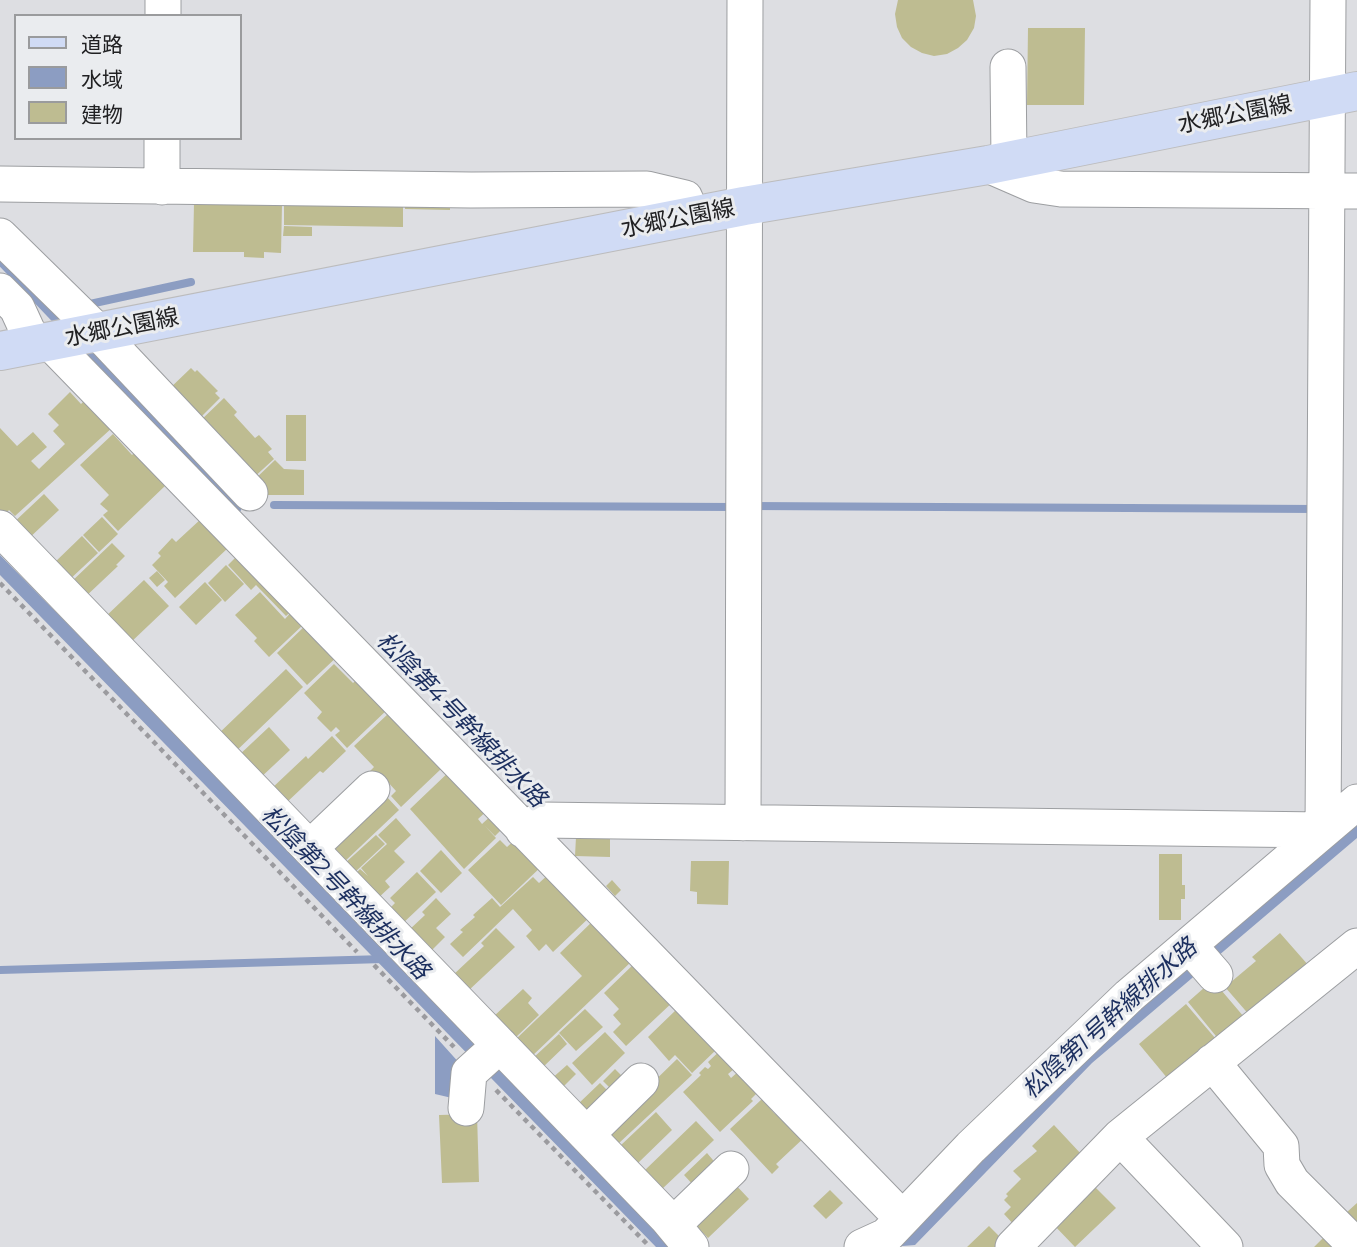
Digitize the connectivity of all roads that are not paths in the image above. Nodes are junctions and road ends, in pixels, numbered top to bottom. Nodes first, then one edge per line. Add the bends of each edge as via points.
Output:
1 (745, 0) edge
2 (1328, 0) edge
3 (1008, 67) dead end
4 (1342, 93) edge
5 (162, 140) edge
6 (999, 163) junction
7 (0, 184) edge
8 (162, 187) junction
9 (1342, 191) edge
10 (744, 206) junction
11 (691, 217) junction
12 (0, 236) edge
13 (0, 291) edge
14 (96, 333) junction
15 (34, 345) edge
16 (250, 494) dead end
17 (0, 528) edge
18 (372, 789) dead end
19 (1357, 802) edge
20 (743, 822) junction
21 (530, 826) junction
22 (1324, 830) junction
23 (310, 848) junction
24 (1357, 946) edge
25 (486, 1058) junction
26 (1212, 1062) junction
27 (641, 1081) dead end
28 (466, 1108) dead end
29 (587, 1134) junction
30 (1120, 1137) junction
31 (731, 1169) dead end
32 (887, 1238) edge
33 (676, 1242) edge
34 (1017, 1246) edge
35 (1225, 1247) edge
36 (1357, 1247) edge

1 - 10 street
2 - 4 street
3 - 6 street
4 - 6 main road, 水郷公園線
4 - 9 street
5 - 8 street
6 - 9 street via 1034,184 1061,189
6 - 10 main road, 水郷公園線
7 - 8 street
8 - 11 street via 647,189 685,198
9 - 22 street
10 - 11 main road, 水郷公園線
10 - 20 street
11 - 14 main road, 水郷公園線
12 - 14 street
13 - 15 street via 17,308
14 - 15 main road, 水郷公園線
14 - 16 street
15 - 21 street
17 - 23 street
18 - 23 street
19 - 22 street
20 - 21 street
20 - 22 street
21 - 32 street
22 - 32 street via 1201,959 1129,996 971,1147
23 - 25 street
24 - 26 street
25 - 28 street via 469,1073
25 - 29 street
26 - 30 street
26 - 36 street via 1281,1146 1282,1166 1292,1182
27 - 29 street
29 - 33 street
30 - 34 street
30 - 35 street
31 - 33 street

